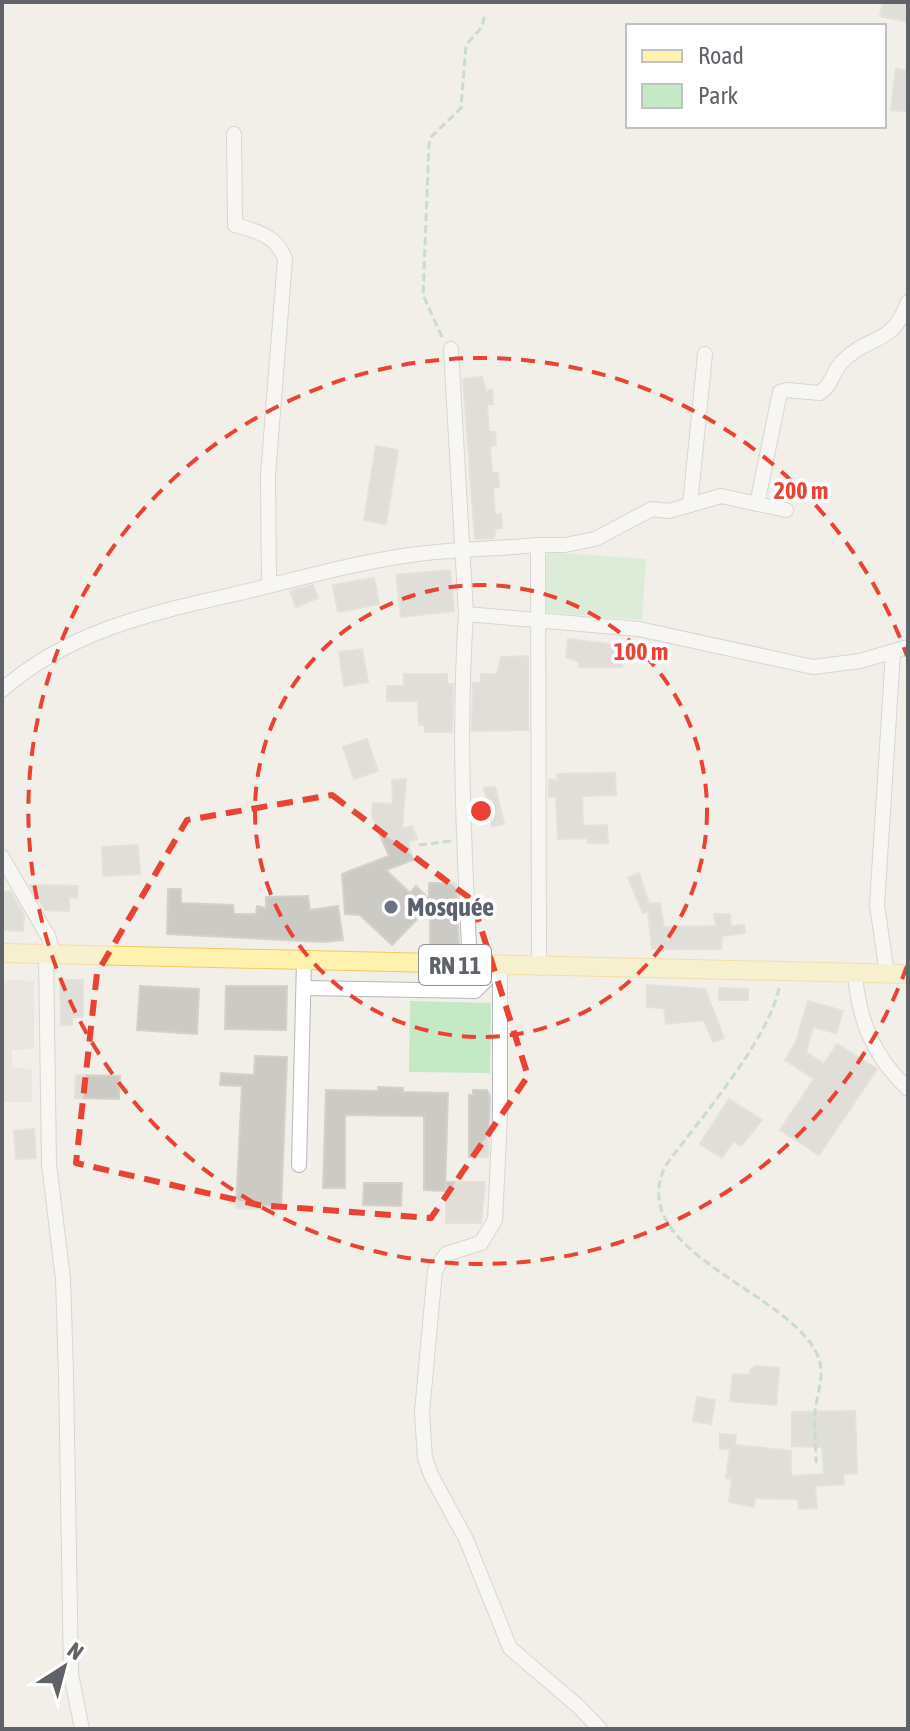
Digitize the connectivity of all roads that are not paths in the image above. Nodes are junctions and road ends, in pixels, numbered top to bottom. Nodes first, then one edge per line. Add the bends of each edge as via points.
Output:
1 (234, 134) dead end
2 (908, 302) edge
3 (451, 349) road end
4 (705, 354) dead end
5 (757, 504) junction
6 (690, 505) junction
7 (786, 510) dead end
8 (538, 545) junction
9 (465, 552) junction
10 (269, 584) junction
11 (466, 614) junction
12 (538, 618) junction
13 (908, 647) edge
14 (893, 652) junction
15 (2, 690) edge
16 (2, 857) edge
17 (2, 953) edge
18 (49, 954) junction
19 (304, 961) junction
20 (485, 966) junction
21 (539, 968) junction
22 (855, 974) junction
23 (887, 974) junction
24 (908, 974) edge
25 (304, 988) junction
26 (908, 1089) edge
27 (299, 1165) dead end
28 (82, 1729) edge
29 (600, 1729) edge

1 - 10 street via 235,225 267,235 285,259 268,475
2 - 5 street via 891,334 853,352 838,366 828,388 820,393 780,392
3 - 9 street
4 - 6 street
5 - 6 street via 721,496
5 - 7 street
6 - 8 street via 652,509 595,539
8 - 9 street
8 - 12 street
9 - 10 street via 410,555
9 - 11 street
10 - 15 street via 162,610 82,637
11 - 12 street
11 - 20 street via 463,839
12 - 14 street via 639,629 813,667
12 - 21 street
13 - 14 street
14 - 23 street via 877,905
16 - 18 street via 49,938
17 - 18 main road, RN 11
18 - 19 main road, RN 11
18 - 28 street via 49,1164 63,1279 71,1674
19 - 20 main road, RN 11
19 - 25 street
20 - 21 main road, RN 11
20 - 25 street via 486,980 475,991
20 - 29 street via 495,1220 481,1243 446,1254 435,1270 422,1412 425,1458 466,1539 510,1648
21 - 22 main road, RN 11
22 - 23 main road, RN 11
22 - 26 street via 863,1027 879,1057
23 - 24 main road, RN 11
25 - 27 street

